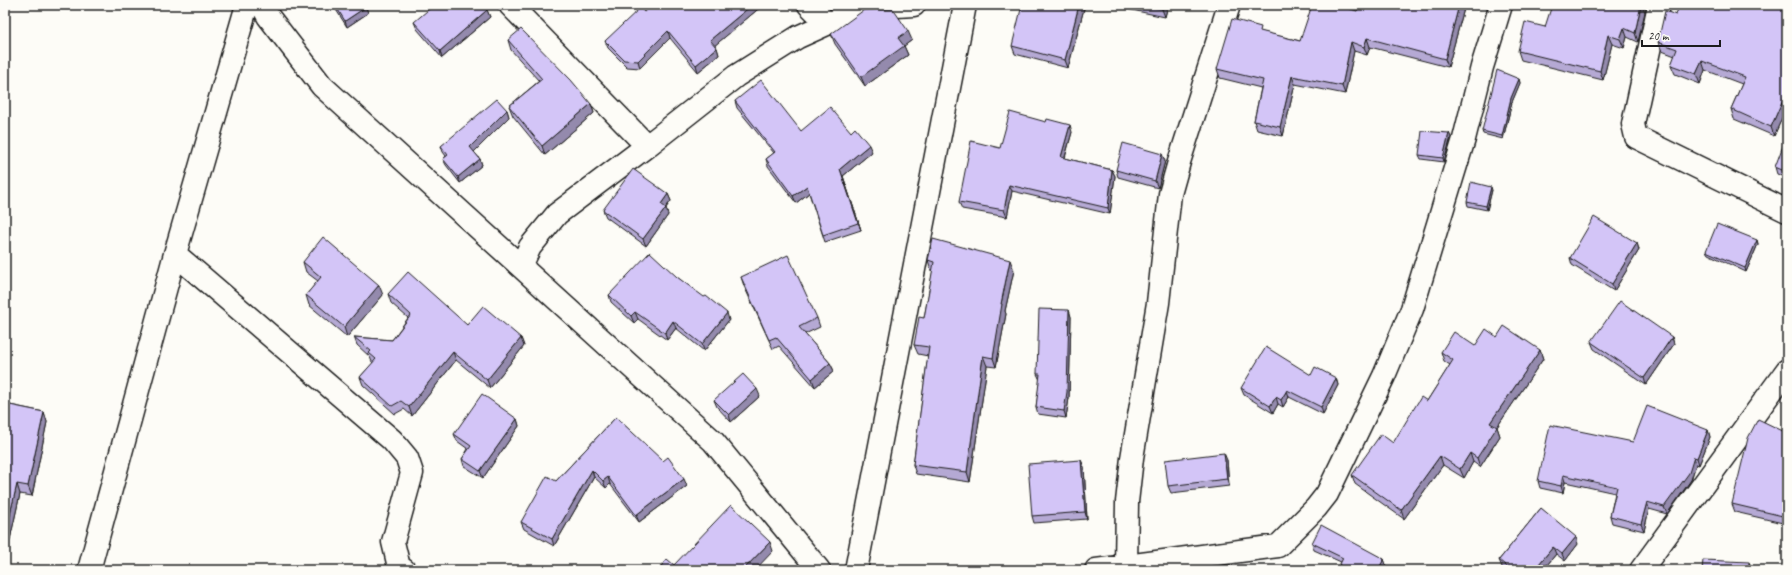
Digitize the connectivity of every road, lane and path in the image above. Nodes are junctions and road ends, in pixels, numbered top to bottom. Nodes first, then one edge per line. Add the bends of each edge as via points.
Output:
1 (247, 5) edge
2 (262, 5) edge
3 (510, 5) edge
4 (809, 5) edge
5 (914, 5) edge
6 (965, 5) edge
7 (1229, 5) edge
8 (1501, 5) edge
9 (1659, 5) edge
10 (827, 23) junction
11 (647, 146) junction
12 (1787, 211) edge
13 (175, 254) junction
14 (520, 266) junction
15 (1787, 370) edge
16 (1126, 566) junction
17 (89, 570) edge
18 (404, 570) edge
19 (819, 570) edge
20 (856, 570) edge
21 (1096, 570) edge
22 (1641, 570) edge

1 - 13 street
2 - 14 street via 322,86
3 - 11 street
4 - 10 street
5 - 10 street via 862,8
6 - 20 street
7 - 16 street via 1170,194 1158,303 1127,495
8 - 16 street via 1464,139 1412,309 1384,376 1327,494 1278,546
9 - 12 street via 1633,124 1636,137
10 - 11 street via 798,37 736,76
11 - 14 street via 556,214 530,247
13 - 17 street
13 - 18 street via 392,440 407,458 412,473 393,542 399,567
14 - 19 street via 713,441
15 - 22 street
16 - 21 street

